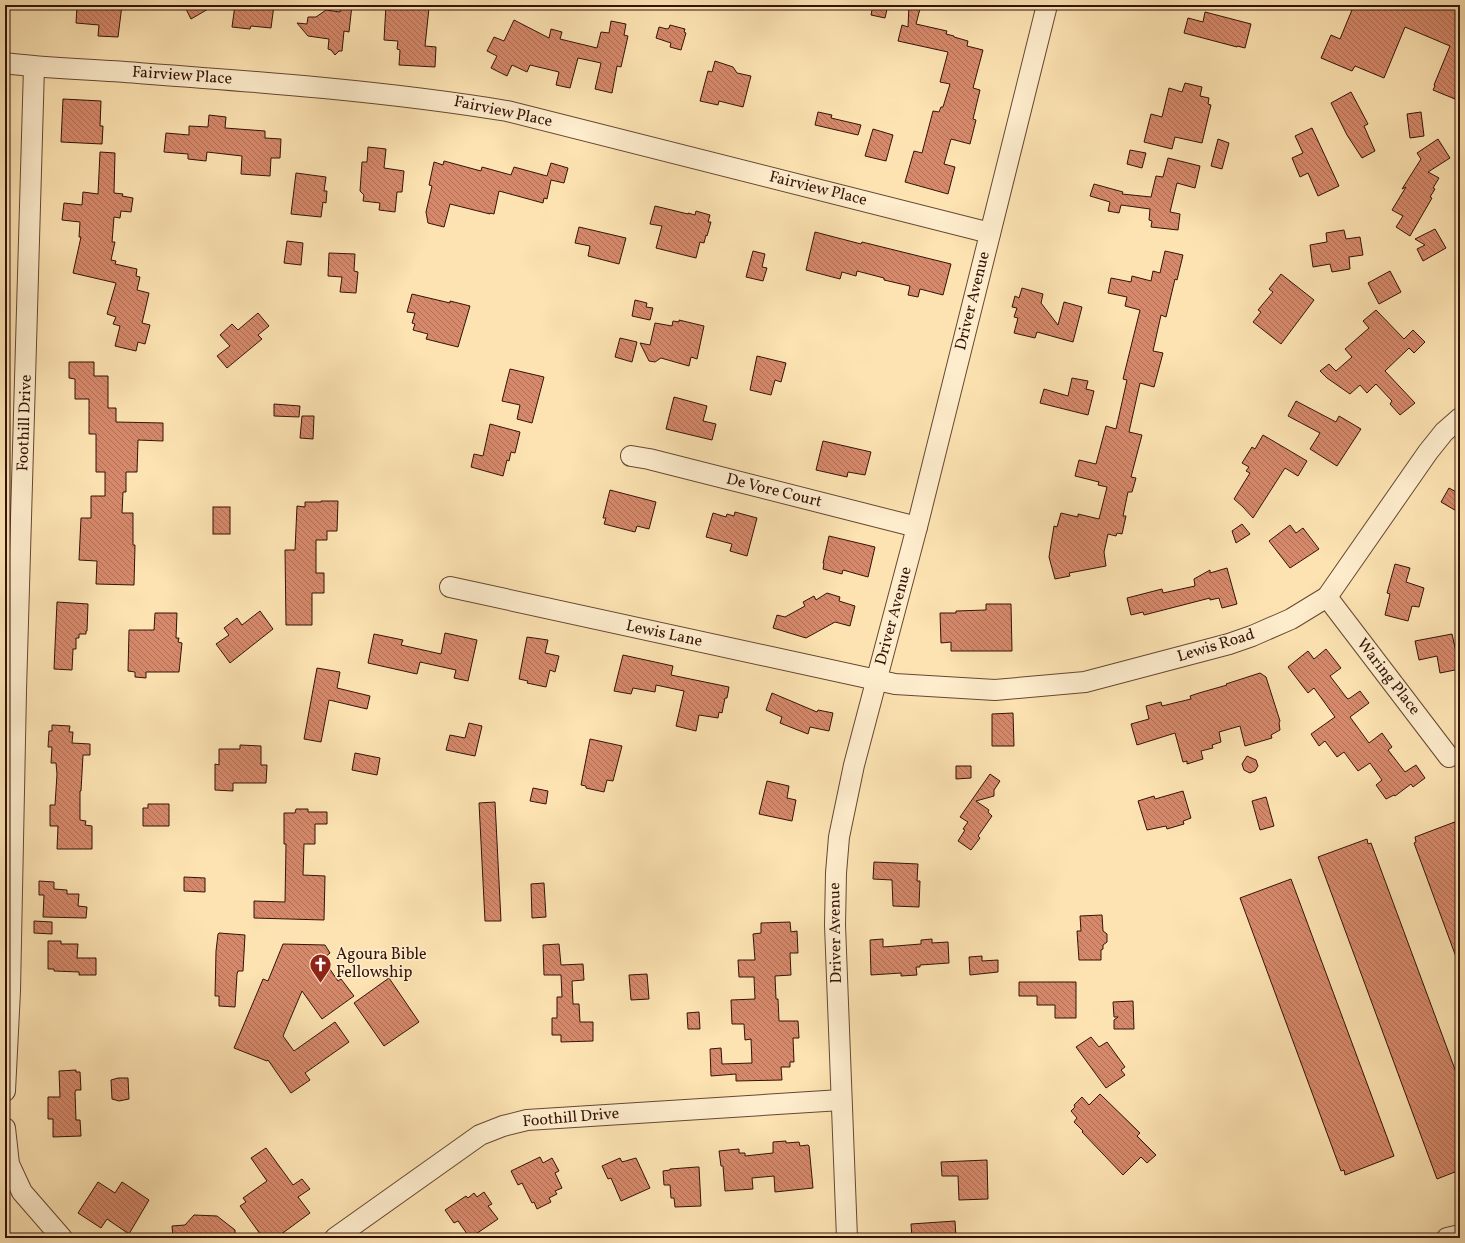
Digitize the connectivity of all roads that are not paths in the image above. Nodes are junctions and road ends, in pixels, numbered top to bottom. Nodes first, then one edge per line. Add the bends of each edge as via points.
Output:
1 (1047, 5) edge
2 (5, 64) edge
3 (34, 67) junction
4 (990, 233) junction
5 (1460, 418) edge
6 (631, 456) dead end
7 (917, 527) junction
8 (450, 587) dead end
9 (1327, 597) junction
10 (877, 681) junction
11 (1449, 757) dead end
12 (5, 1091) edge
13 (841, 1100) junction
14 (5, 1128) edge
15 (1460, 1235) edge
16 (62, 1238) edge
17 (335, 1238) edge
18 (847, 1238) edge
19 (1447, 1238) edge

1 - 4 street, Driver Avenue
2 - 3 street, Fairview Place
3 - 4 street, Fairview Place via 135,72 444,100 507,111
3 - 12 street, Foothill Drive via 10,991
4 - 7 street, Driver Avenue
5 - 9 street, Lewis Road via 1444,432 1428,452
6 - 7 street, De Vore Court
7 - 10 street, Driver Avenue
8 - 10 street, Lewis Lane
9 - 10 street, Lewis Road via 1291,619 1246,638 1086,682 996,690
9 - 11 street, Waring Place
10 - 13 street, Driver Avenue via 854,765 839,837 835,925
13 - 17 street, Foothill Drive via 527,1120 503,1126 480,1135
13 - 18 street, Driver Avenue
14 - 16 street via 10,1164 22,1192
15 - 19 street

